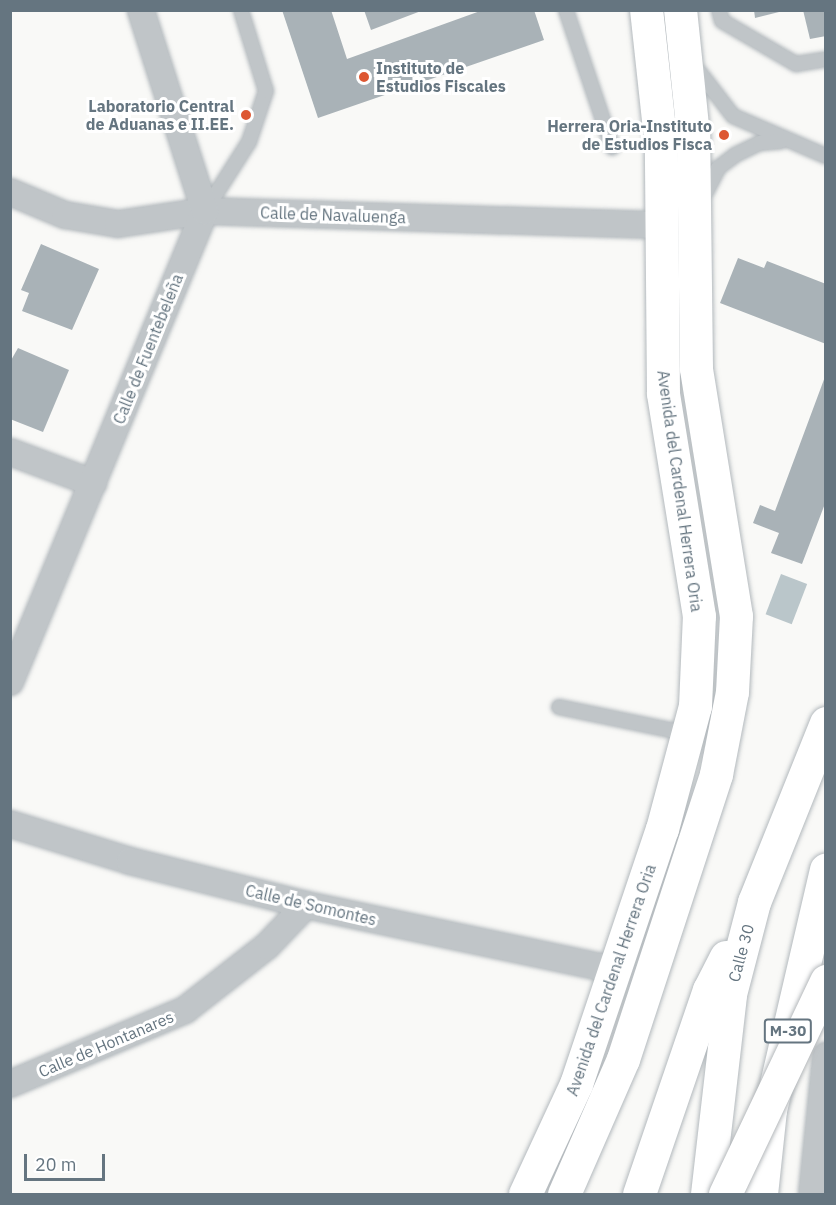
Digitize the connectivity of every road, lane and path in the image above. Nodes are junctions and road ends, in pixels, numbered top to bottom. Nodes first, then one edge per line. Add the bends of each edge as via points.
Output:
1 (141, 10) edge
2 (241, 10) edge
3 (566, 10) edge
4 (646, 10) edge
5 (680, 10) edge
6 (719, 10) edge
7 (684, 45) junction
8 (825, 59) edge
9 (786, 141) junction
10 (612, 147) dead end
11 (825, 156) edge
12 (10, 192) edge
13 (205, 212) junction
14 (696, 221) junction
15 (662, 225) junction
16 (10, 452) edge
17 (93, 483) junction
18 (10, 682) edge
19 (559, 707) dead end
20 (825, 723) edge
21 (691, 735) junction
22 (10, 824) edge
23 (825, 868) edge
24 (754, 903) junction
25 (306, 905) junction
26 (615, 970) junction
27 (825, 981) edge
28 (825, 1056) edge
29 (10, 1084) edge
30 (525, 1194) edge
31 (564, 1194) edge
32 (639, 1194) edge
33 (707, 1194) edge
34 (725, 1194) edge
35 (761, 1194) edge
36 (812, 1194) edge

1 - 13 street
2 - 13 lane via 266,91 249,142
3 - 10 lane
4 - 15 main road, Avenida del Cardenal Herrera Oria via 662,147
5 - 7 main road, Avenida del Cardenal Herrera Oria
6 - 8 lane via 722,21 796,64
7 - 9 lane via 698,73 734,116
7 - 14 main road, Avenida del Cardenal Herrera Oria
9 - 11 lane
9 - 14 lane via 760,143 718,168
12 - 13 street, Calle de Navaluenga via 65,215 118,224
13 - 15 street, Calle de Navaluenga
13 - 17 street, Calle de Fuentebeleña
14 - 31 main road, Avenida del Cardenal Herrera Oria via 696,368 734,593 732,692 716,774 623,1059
15 - 21 main road, Avenida del Cardenal Herrera Oria via 663,393 699,616
16 - 17 street
17 - 18 street, Calle de Fuentebeleña
19 - 21 lane
20 - 24 main road, Calle 30
21 - 26 main road, Avenida del Cardenal Herrera Oria
22 - 25 street, Calle de Somontes
23 - 35 main road, M-30 via 770,1110
24 - 32 main road via 709,990
24 - 33 main road, Calle 30 via 730,994
25 - 26 street, Calle de Somontes
25 - 29 street, Calle de Hontanares via 267,946 185,1010
26 - 30 main road, Avenida del Cardenal Herrera Oria via 576,1084
27 - 34 main road, bridge
28 - 36 street

